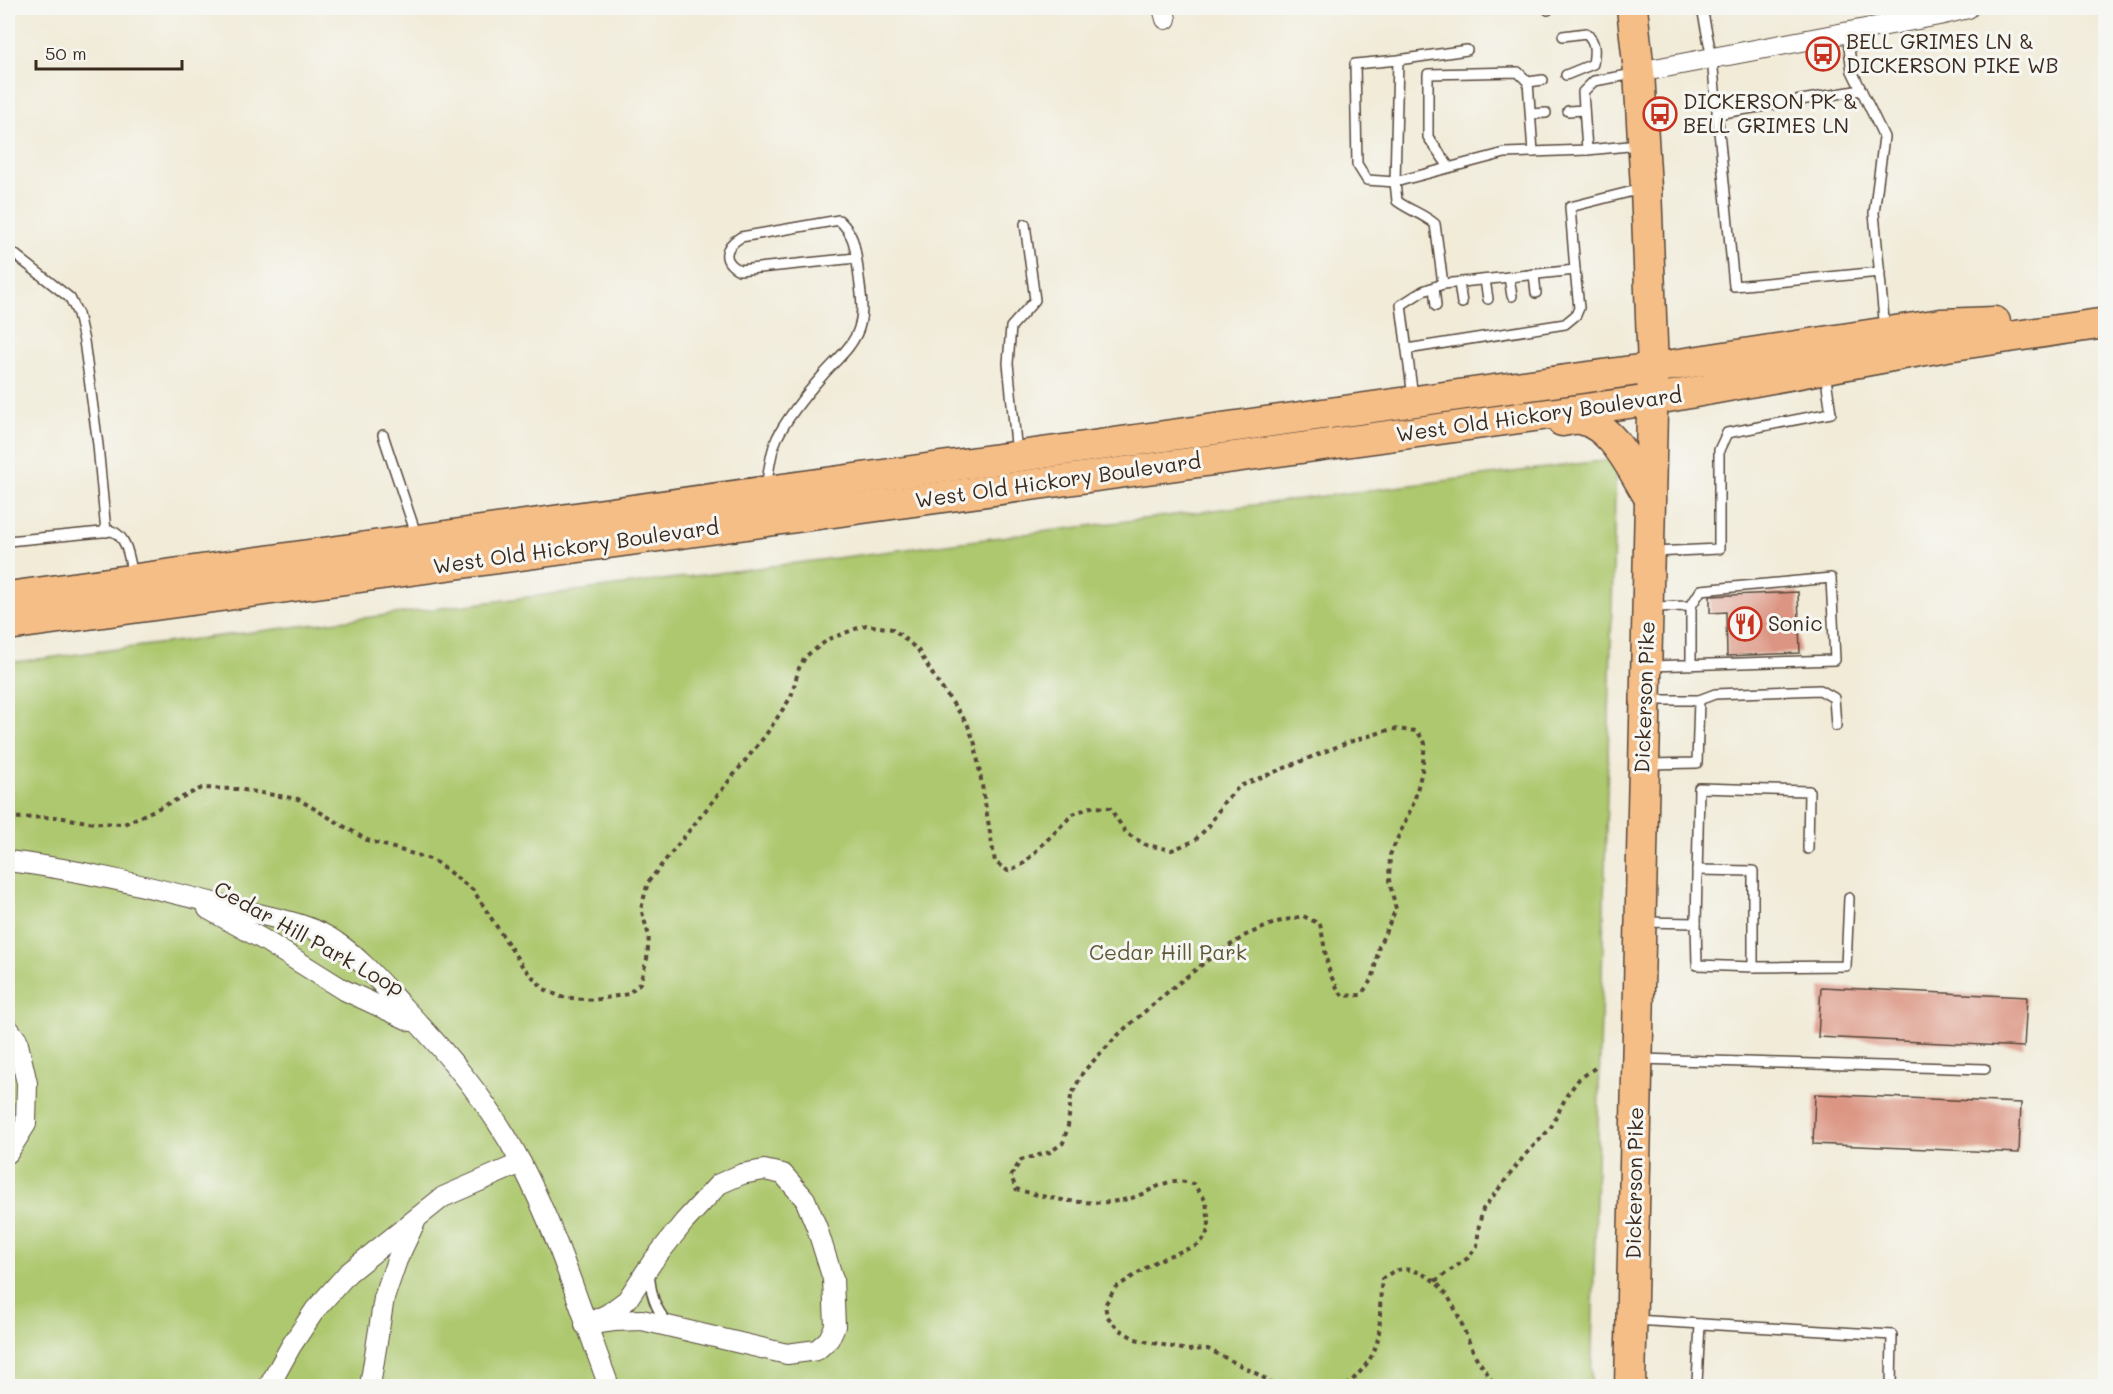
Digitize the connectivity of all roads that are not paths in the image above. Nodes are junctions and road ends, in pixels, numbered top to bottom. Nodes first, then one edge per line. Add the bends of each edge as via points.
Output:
1 (1632, 8) edge
2 (1702, 8) edge
3 (1968, 8) edge
4 (1943, 11) edge
5 (1847, 33) junction
6 (1563, 36) dead end
7 (1467, 50) dead end
8 (1712, 58) junction
9 (1398, 60) junction
10 (1639, 72) junction
11 (1566, 75) dead end
12 (1543, 80) dead end
13 (1528, 82) junction
14 (1861, 90) junction
15 (1584, 110) junction
16 (1568, 111) dead end
17 (1546, 113) dead end
18 (1531, 114) junction
19 (1717, 114) junction
20 (1642, 145) junction
21 (1587, 150) junction
22 (1533, 153) junction
23 (1449, 166) junction
24 (1395, 182) junction
25 (1646, 188) junction
26 (1025, 224) dead end
27 (8, 249) edge
28 (856, 258) junction
29 (1575, 270) junction
30 (1880, 272) junction
31 (1533, 274) junction
32 (1509, 277) junction
33 (1485, 280) junction
34 (1459, 283) junction
35 (1439, 286) junction
36 (1536, 293) dead end
37 (1512, 296) dead end
38 (1488, 299) dead end
39 (1462, 303) dead end
40 (1436, 306) dead end
41 (2106, 317) edge
42 (2106, 323) edge
43 (1491, 325) dead end
44 (1440, 332) dead end
45 (1886, 332) junction
46 (1493, 335) junction
47 (1442, 344) junction
48 (1407, 349) junction
49 (1653, 368) junction
50 (1824, 368) junction
51 (1651, 400) junction
52 (1414, 402) junction
53 (1432, 430) junction
54 (383, 435) dead end
55 (1017, 456) junction
56 (1649, 497) junction
57 (764, 506) junction
58 (106, 532) junction
59 (418, 539) junction
60 (8, 541) edge
61 (1648, 552) junction
62 (136, 593) junction
63 (8, 597) edge
64 (1691, 606) junction
65 (1648, 607) junction
66 (8, 624) edge
67 (1691, 665) junction
68 (1645, 667) junction
69 (1645, 700) junction
70 (1699, 700) junction
71 (1836, 726) dead end
72 (1643, 764) junction
73 (1808, 849) dead end
74 (8, 861) edge
75 (1697, 870) junction
76 (174, 893) junction
77 (1849, 898) dead end
78 (1641, 922) junction
79 (1696, 923) junction
80 (1753, 967) junction
81 (421, 1026) junction
82 (8, 1028) edge
83 (1638, 1059) junction
84 (1985, 1069) dead end
85 (8, 1153) edge
86 (521, 1163) junction
87 (417, 1218) junction
88 (649, 1268) junction
89 (1632, 1320) junction
90 (585, 1324) junction
91 (1701, 1324) junction
92 (672, 1327) junction
93 (1697, 1383) dead end
94 (270, 1386) edge
95 (370, 1386) edge
96 (609, 1386) edge
97 (1630, 1386) edge
98 (1891, 1386) edge

1 - 10 main road, Dickerson Pike
2 - 8 lane
3 - 4 street
4 - 5 street
5 - 8 street
5 - 14 lane via 1852,71
6 - 11 lane via 1586,33 1593,39 1595,51 1593,64
7 - 9 lane
8 - 10 street
8 - 19 lane
9 - 24 lane
9 - 24 lane via 1355,64 1357,164 1367,180
10 - 15 lane via 1594,81 1583,92
10 - 20 main road, Dickerson Pike
12 - 13 lane
13 - 18 lane
13 - 23 lane via 1518,72 1428,74 1428,137
14 - 19 lane
14 - 30 lane via 1884,137 1874,213
15 - 16 lane
15 - 21 lane
17 - 18 lane
18 - 22 lane
19 - 30 lane via 1734,286
20 - 21 lane
20 - 25 main road, Dickerson Pike
21 - 22 lane
22 - 23 lane via 1505,153
23 - 24 lane
24 - 35 lane via 1397,201 1435,225
25 - 29 lane via 1570,207
25 - 49 main road, Dickerson Pike
26 - 55 lane via 1035,300 1011,327 1008,363
27 - 58 lane via 70,298 78,314 98,445
28 - 28 lane via 853,238 839,220 741,237 732,242 727,258 740,270
28 - 57 lane via 863,308 859,328 852,343 820,378 777,438
29 - 31 lane
29 - 46 lane via 1579,308 1565,324 1541,323
30 - 45 lane
31 - 32 lane
31 - 36 lane
32 - 33 lane
32 - 37 lane
33 - 34 lane
33 - 38 lane
34 - 35 lane
34 - 39 lane
35 - 40 lane
35 - 48 lane via 1401,305
41 - 45 main road, West Old Hickory Boulevard via 1941,324
42 - 50 main road, West Old Hickory Boulevard
43 - 46 lane
44 - 47 lane
45 - 49 main road, West Old Hickory Boulevard
46 - 47 lane via 1467,334
47 - 48 lane
48 - 52 lane
49 - 51 main road, Dickerson Pike
49 - 52 main road, West Old Hickory Boulevard
50 - 51 main road, West Old Hickory Boulevard
50 - 61 lane via 1831,413 1727,433 1719,450 1719,549
51 - 53 main road, West Old Hickory Boulevard
51 - 56 main road, Dickerson Pike
52 - 55 main road, West Old Hickory Boulevard
53 - 56 main road via 1450,436 1579,418 1597,426 1615,444
53 - 57 main road, West Old Hickory Boulevard
54 - 59 lane
55 - 57 main road, West Old Hickory Boulevard
56 - 61 main road, Dickerson Pike
57 - 59 main road, West Old Hickory Boulevard
57 - 62 main road, West Old Hickory Boulevard
58 - 60 lane
58 - 62 lane via 120,534 124,540
59 - 62 main road, West Old Hickory Boulevard
61 - 65 main road, Dickerson Pike
62 - 63 main road, West Old Hickory Boulevard
62 - 66 main road, West Old Hickory Boulevard
64 - 65 lane
64 - 67 lane
64 - 67 lane via 1701,590 1831,578 1835,660
65 - 68 main road, Dickerson Pike
67 - 68 lane
68 - 69 main road, Dickerson Pike
69 - 70 lane
69 - 72 main road, Dickerson Pike
70 - 71 lane via 1714,694 1820,690 1834,698
70 - 72 lane via 1696,763
72 - 78 main road, Dickerson Pike
73 - 75 lane via 1809,791 1699,788
74 - 76 street, Cedar Hill Park Loop
75 - 79 lane
75 - 80 lane via 1753,871
76 - 81 street, Cedar Hill Park Loop via 264,940 342,989
76 - 81 street, Cedar Hill Park Loop via 316,931 358,961
77 - 80 lane via 1846,966
78 - 79 lane
78 - 83 main road, Dickerson Pike
79 - 80 lane via 1697,964
81 - 86 street, Cedar Hill Park Loop via 488,1107
82 - 85 street via 17,1040 27,1083 26,1124
83 - 84 lane
83 - 89 main road, Dickerson Pike
86 - 87 street via 443,1197
86 - 90 street, Cedar Hill Park Loop via 547,1218
87 - 94 street via 348,1273 315,1310
87 - 95 street via 384,1298
88 - 90 street via 627,1300
88 - 92 lane via 653,1302
88 - 92 street via 719,1184 742,1174 764,1170 783,1174 805,1199 817,1228 833,1279 835,1326 817,1350 787,1354
89 - 91 lane
89 - 97 main road, Dickerson Pike
90 - 92 street via 642,1320
90 - 96 street, Cedar Hill Park Loop
91 - 93 lane
91 - 98 lane via 1892,1335

